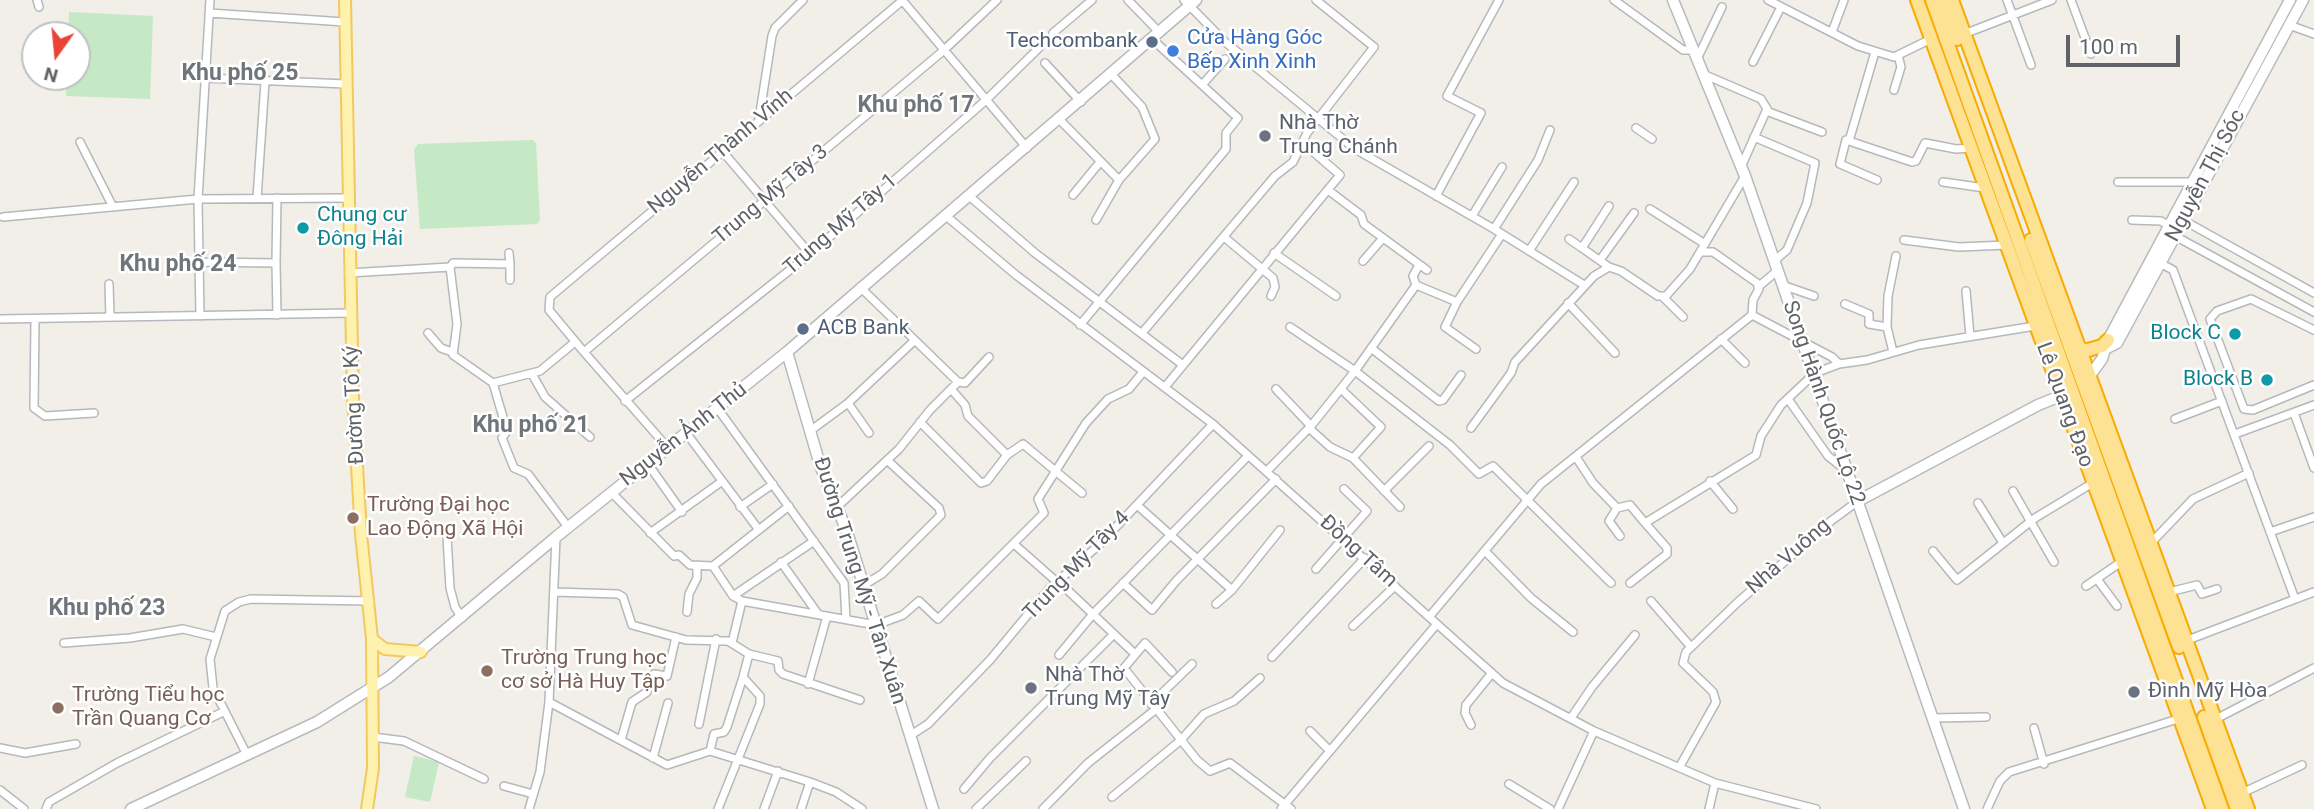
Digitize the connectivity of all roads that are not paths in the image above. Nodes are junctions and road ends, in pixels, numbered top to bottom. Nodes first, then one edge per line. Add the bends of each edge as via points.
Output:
1 (210, 0) edge
2 (345, 0) edge
3 (803, 0) edge
4 (903, 0) edge
5 (997, 0) edge
6 (1076, 0) edge
7 (1092, 0) edge
8 (1128, 0) edge
9 (1316, 0) edge
10 (1499, 0) edge
11 (1614, 0) edge
12 (1673, 0) edge
13 (1768, 0) edge
14 (1844, 0) edge
15 (1917, 0) edge
16 (1932, 0) edge
17 (1942, 0) edge
18 (1952, 0) edge
19 (2007, 0) edge
20 (2052, 0) edge
21 (2071, 0) edge
22 (2290, 0) edge
23 (2303, 0) edge
24 (1190, 2) edge
25 (1083, 6) junction
26 (1722, 7) dead end
27 (1781, 7) junction
28 (209, 13) junction
29 (2012, 15) junction
30 (345, 22) junction
31 (2289, 25) junction
32 (1832, 32) junction
33 (1964, 34) junction
34 (2314, 34) edge
35 (1156, 36) junction
36 (1931, 39) junction
37 (943, 51) junction
38 (1875, 52) junction
39 (1695, 54) junction
40 (2091, 54) dead end
41 (1898, 55) junction
42 (1225, 59) dead end
43 (1754, 62) dead end
44 (1045, 63) dead end
45 (2031, 65) dead end
46 (1703, 74) junction
47 (1112, 75) junction
48 (205, 78) junction
49 (265, 82) junction
50 (346, 84) junction
51 (1202, 85) junction
52 (1894, 90) dead end
53 (985, 101) junction
54 (1081, 102) junction
55 (1767, 109) junction
56 (1318, 118) junction
57 (759, 120) junction
58 (1060, 120) junction
59 (1636, 128) dead end
60 (1550, 130) dead end
61 (1822, 132) dead end
62 (1754, 137) junction
63 (1652, 139) dead end
64 (1847, 140) junction
65 (80, 142) dead end
66 (1302, 142) junction
67 (1027, 148) junction
68 (1970, 148) junction
69 (723, 152) junction
70 (1100, 162) junction
71 (1502, 167) dead end
72 (1743, 171) junction
73 (1119, 180) junction
74 (1878, 180) dead end
75 (1574, 182) dead end
76 (1943, 182) dead end
77 (2118, 182) dead end
78 (2192, 182) junction
79 (1985, 188) junction
80 (1328, 190) junction
81 (968, 195) junction
82 (1073, 195) dead end
83 (1436, 196) junction
84 (257, 198) junction
85 (276, 198) junction
86 (347, 198) junction
87 (198, 199) junction
88 (765, 200) junction
89 (1609, 205) dead end
90 (113, 208) junction
91 (1650, 209) dead end
92 (1634, 213) dead end
93 (945, 215) junction
94 (1472, 216) junction
95 (3, 217) dead end
96 (1096, 220) dead end
97 (2132, 220) dead end
98 (2183, 220) junction
99 (2169, 226) junction
100 (1494, 229) junction
101 (1502, 234) junction
102 (2175, 236) junction
103 (1224, 237) junction
104 (1383, 238) junction
105 (1569, 239) dead end
106 (1904, 240) dead end
107 (1705, 244) junction
108 (2007, 246) junction
109 (1582, 248) junction
110 (1529, 251) junction
111 (509, 253) dead end
112 (1274, 253) junction
113 (1700, 253) junction
114 (810, 254) junction
115 (1896, 256) dead end
116 (1600, 260) junction
117 (1363, 261) dead end
118 (200, 262) junction
119 (276, 263) junction
120 (2160, 263) junction
121 (510, 264) junction
122 (1419, 265) junction
123 (1776, 266) junction
124 (450, 267) junction
125 (1609, 267) junction
126 (1261, 269) junction
127 (1427, 270) dead end
128 (349, 273) junction
129 (510, 280) dead end
130 (2258, 281) junction
131 (2294, 282) junction
132 (109, 284) dead end
133 (1782, 284) junction
134 (1416, 285) junction
135 (1584, 285) junction
136 (860, 287) junction
137 (1758, 287) junction
138 (1966, 291) dead end
139 (2314, 293) edge
140 (1271, 296) dead end
141 (1336, 296) dead end
142 (1814, 296) dead end
143 (1663, 297) junction
144 (2287, 297) junction
145 (2251, 299) junction
146 (1457, 302) junction
147 (1099, 303) junction
148 (1568, 303) junction
149 (1845, 304) dead end
150 (2314, 312) edge
151 (350, 313) junction
152 (277, 315) junction
153 (1752, 315) junction
154 (200, 316) junction
155 (110, 317) junction
156 (1683, 317) dead end
157 (0, 319) edge
158 (36, 320) junction
159 (1080, 325) junction
160 (2035, 326) junction
161 (1290, 327) dead end
162 (1887, 327) junction
163 (2314, 330) edge
164 (1142, 333) junction
165 (428, 334) dead end
166 (1970, 336) junction
167 (1721, 339) junction
168 (914, 341) junction
169 (1802, 341) junction
170 (575, 342) junction
171 (2107, 344) junction
172 (1371, 348) junction
173 (1476, 349) dead end
174 (2075, 350) junction
175 (452, 352) junction
176 (584, 352) junction
177 (787, 352) junction
178 (1893, 352) junction
179 (1615, 353) dead end
180 (989, 357) dead end
181 (2225, 360) junction
182 (1745, 363) dead end
183 (1839, 364) junction
184 (1184, 365) junction
185 (2209, 365) junction
186 (1355, 371) junction
187 (1143, 372) junction
188 (1815, 373) junction
189 (532, 374) junction
190 (1461, 375) dead end
191 (958, 382) junction
192 (493, 383) junction
193 (2314, 384) edge
194 (1166, 387) junction
195 (2077, 387) junction
196 (951, 389) junction
197 (1276, 389) dead end
198 (1341, 389) junction
199 (1787, 399) junction
200 (625, 401) junction
201 (2222, 401) junction
202 (848, 403) junction
203 (2314, 405) edge
204 (718, 409) junction
205 (2294, 413) junction
206 (94, 414) dead end
207 (2175, 419) dead end
208 (920, 422) junction
209 (1213, 424) junction
210 (1310, 427) junction
211 (1471, 428) dead end
212 (810, 431) junction
213 (869, 433) dead end
214 (687, 434) junction
215 (2235, 434) junction
216 (590, 438) dead end
217 (1429, 446) dead end
218 (668, 449) junction
219 (1007, 455) junction
220 (1248, 456) junction
221 (1576, 457) junction
222 (1353, 458) junction
223 (887, 460) junction
224 (648, 464) junction
225 (2314, 468) edge
226 (1058, 470) junction
227 (1267, 471) junction
228 (1848, 472) junction
229 (2249, 473) junction
230 (1276, 479) junction
231 (2098, 479) junction
232 (1710, 481) junction
233 (721, 482) junction
234 (773, 484) junction
235 (1344, 489) dead end
236 (1384, 491) junction
237 (2013, 491) dead end
238 (611, 492) junction
239 (1082, 493) dead end
240 (1528, 500) junction
241 (1858, 501) junction
242 (1978, 503) dead end
243 (1137, 505) junction
244 (789, 506) junction
245 (740, 507) junction
246 (837, 507) junction
247 (1400, 507) dead end
248 (1617, 508) junction
249 (1732, 509) dead end
250 (682, 512) junction
251 (2314, 517) edge
252 (2031, 521) junction
253 (1645, 523) junction
254 (568, 527) junction
255 (759, 530) junction
256 (1280, 530) dead end
257 (2270, 533) junction
258 (650, 534) junction
259 (1171, 534) junction
260 (1620, 536) dead end
261 (446, 537) dead end
262 (556, 537) junction
263 (1343, 538) junction
264 (814, 541) junction
265 (2003, 543) junction
266 (1013, 544) junction
267 (2150, 544) junction
268 (1485, 551) junction
269 (1933, 551) dead end
270 (1365, 558) junction
271 (1197, 559) junction
272 (2126, 559) junction
273 (781, 562) junction
274 (2054, 562) dead end
275 (697, 565) junction
276 (713, 566) junction
277 (1316, 569) dead end
278 (2097, 579) junction
279 (1058, 581) junction
280 (1123, 583) junction
281 (1611, 583) dead end
282 (1630, 583) dead end
283 (864, 586) junction
284 (1395, 586) junction
285 (2087, 586) dead end
286 (1231, 590) junction
287 (2217, 590) dead end
288 (554, 592) junction
289 (2314, 592) edge
290 (2169, 593) junction
291 (733, 596) junction
292 (2295, 599) junction
293 (370, 601) junction
294 (742, 601) junction
295 (1651, 601) dead end
296 (1216, 604) dead end
297 (2118, 606) dead end
298 (687, 612) dead end
299 (818, 614) junction
300 (1093, 614) junction
301 (827, 615) junction
302 (1429, 617) junction
303 (462, 618) junction
304 (845, 619) junction
305 (876, 625) junction
306 (1436, 625) junction
307 (1353, 626) dead end
308 (1573, 632) dead end
309 (1114, 634) junction
310 (1635, 635) dead end
311 (676, 637) junction
312 (216, 638) junction
313 (372, 639) junction
314 (716, 639) junction
315 (2181, 642) junction
316 (64, 643) dead end
317 (732, 643) junction
318 (1691, 647) junction
319 (421, 652) junction
320 (749, 654) junction
321 (1135, 654) junction
322 (1059, 655) dead end
323 (1272, 657) dead end
324 (1192, 664) dead end
325 (2314, 668) edge
326 (1172, 672) dead end
327 (1492, 673) junction
328 (743, 677) junction
329 (1260, 678) dead end
330 (808, 684) junction
331 (373, 689) junction
332 (860, 699) dead end
333 (550, 702) junction
334 (668, 703) dead end
335 (1153, 707) junction
336 (223, 712) junction
337 (1986, 717) dead end
338 (2184, 717) junction
339 (1571, 718) junction
340 (1933, 718) junction
341 (2214, 720) junction
342 (699, 724) dead end
343 (1471, 725) dead end
344 (2034, 728) dead end
345 (1310, 731) dead end
346 (1594, 731) junction
347 (911, 735) junction
348 (373, 737) junction
349 (621, 740) junction
350 (1181, 740) junction
351 (76, 744) dead end
352 (0, 748) edge
353 (710, 751) junction
354 (1331, 751) junction
355 (246, 754) junction
356 (653, 758) junction
357 (741, 758) junction
358 (1026, 761) dead end
359 (2044, 764) junction
360 (2302, 765) dead end
361 (1680, 766) junction
362 (778, 771) junction
363 (485, 779) dead end
364 (810, 782) junction
365 (1509, 783) dead end
366 (1715, 783) junction
367 (504, 786) dead end
368 (964, 789) dead end
369 (0, 790) edge
370 (2242, 793) junction
371 (533, 794) junction
372 (1112, 797) dead end
373 (1286, 807) edge
374 (24, 809) edge
375 (46, 809) edge
376 (131, 809) edge
377 (367, 809) edge
378 (529, 809) edge
379 (718, 809) edge
380 (764, 809) edge
381 (801, 809) edge
382 (862, 809) edge
383 (932, 809) edge
384 (976, 809) edge
385 (1043, 809) edge
386 (1550, 809) edge
387 (1558, 809) edge
388 (1709, 809) edge
389 (1816, 809) edge
390 (1964, 809) edge
391 (1987, 809) edge
392 (2213, 809) edge
393 (2222, 809) edge
394 (2237, 809) edge
395 (2248, 809) edge

1 - 28 street
2 - 30 main road, Đường Tô Ký
3 - 57 street via 772,36
4 - 37 street
4 - 57 street, Nguyễn Thành Vĩnh
5 - 37 street, Trung Mỹ Tây 3
6 - 25 street
7 - 25 street, Trung Mỹ Tây 1
8 - 35 street
9 - 56 street via 1374,47
10 - 83 street via 1447,96 1481,113
11 - 39 street
12 - 39 main road, Song Hành Quốc Lộ 22
13 - 27 street
14 - 32 street
15 - 36 highway, Lê Quang Đạo
16 - 195 highway, Lê Quang Đạo
17 - 174 highway, Lê Quang Đạo
18 - 33 highway, Lê Quang Đạo
19 - 29 street
20 - 29 street
21 - 40 street
22 - 78 main road, Nguyễn Thị Sóc
23 - 31 main road, Nguyễn Thị Sóc
24 - 35 main road, Nguyễn Ảnh Thủ
24 - 56 street via 1279,89
25 - 53 street, Trung Mỹ Tây 1
26 - 39 street
27 - 32 street
27 - 43 street
28 - 30 street
28 - 48 street
29 - 33 street
29 - 45 street
30 - 50 main road, Đường Tô Ký
31 - 34 street
31 - 98 main road, Nguyễn Thị Sóc
32 - 38 street
33 - 174 highway, Lê Quang Đạo
35 - 47 main road, Nguyễn Ảnh Thủ
35 - 51 street
36 - 41 street
36 - 68 highway, Lê Quang Đạo
37 - 53 street
37 - 88 street, Trung Mỹ Tây 3
38 - 41 street
38 - 64 street
39 - 46 main road, Song Hành Quốc Lộ 22
41 - 52 street
42 - 51 street
44 - 54 street
46 - 55 street via 1760,99
46 - 72 main road, Song Hành Quốc Lộ 22
47 - 54 main road, Nguyễn Ảnh Thủ
47 - 73 street via 1142,107 1155,139
48 - 49 street
48 - 87 street
49 - 50 street
49 - 84 street
50 - 86 main road, Đường Tô Ký
51 - 147 street via 1238,118 1226,133 1226,149
53 - 67 street
53 - 114 street, Trung Mỹ Tây 1
54 - 58 main road, Nguyễn Ảnh Thủ
55 - 61 street
55 - 62 street
56 - 66 street
56 - 83 street via 1368,157
57 - 69 street, Nguyễn Thành Vĩnh
58 - 67 main road, Nguyễn Ảnh Thủ
58 - 70 street
59 - 63 street
60 - 100 street via 1538,160
62 - 72 street
62 - 123 street via 1815,163 1807,203
64 - 68 street via 1916,161 1925,143
64 - 74 street via 1840,164
65 - 90 street
66 - 80 street via 1340,175
66 - 103 street via 1293,162 1275,176
67 - 81 main road, Nguyễn Ảnh Thủ
68 - 79 highway, Lê Quang Đạo
69 - 88 street
69 - 170 street, Nguyễn Thành Vĩnh via 550,297 549,310
70 - 73 street
70 - 82 street
71 - 94 street
72 - 107 street
72 - 123 main road, Song Hành Quốc Lộ 22
73 - 96 street
75 - 110 street
76 - 79 street
77 - 78 street
78 - 99 main road, Nguyễn Thị Sóc
79 - 108 highway, Lê Quang Đạo
80 - 104 street
80 - 112 street
81 - 93 main road, Nguyễn Ảnh Thủ
81 - 147 street
83 - 94 street
84 - 85 street
84 - 87 street
85 - 86 street
85 - 119 street
86 - 128 main road, Đường Tô Ký
87 - 90 street
87 - 118 street
88 - 114 street
88 - 176 street, Trung Mỹ Tây 3
89 - 109 street
90 - 95 street
91 - 107 street
92 - 116 street
93 - 136 main road, Nguyễn Ảnh Thủ
93 - 159 street, Đồng Tâm
94 - 100 street
97 - 99 street
98 - 102 main road, Nguyễn Thị Sóc
98 - 131 street
99 - 171 main road, Nguyễn Thị Sóc
100 - 101 street
101 - 110 street
101 - 146 street
102 - 120 main road, Nguyễn Thị Sóc
102 - 130 street
103 - 126 street
103 - 164 street
104 - 117 street
104 - 122 street
105 - 109 street
106 - 108 street via 1959,247
107 - 113 street
108 - 160 highway, Lê Quang Đạo
109 - 116 street
110 - 135 street
111 - 121 street
112 - 126 street
112 - 141 street
113 - 137 street via 1713,252 1747,274
113 - 143 street
114 - 200 street, Trung Mỹ Tây 1
115 - 162 street
116 - 125 street
118 - 119 street
118 - 154 street
119 - 152 street
120 - 171 main road, Nguyễn Thị Sóc via 2117,343
120 - 185 street via 2173,270
121 - 124 street via 453,263
121 - 129 street
122 - 127 street
122 - 134 street via 1413,276
123 - 133 main road, Song Hành Quốc Lộ 22
123 - 137 street
124 - 128 street
124 - 175 street via 457,324
125 - 135 street
125 - 143 street
126 - 140 street via 1276,282
126 - 184 street
128 - 151 main road, Đường Tô Ký
130 - 144 street
130 - 145 street
131 - 139 street
131 - 144 street
132 - 155 street
133 - 142 street
133 - 169 main road, Song Hành Quốc Lộ 22
134 - 146 street
134 - 172 street
135 - 148 street
136 - 168 street
136 - 177 main road, Nguyễn Ảnh Thủ
137 - 153 street
138 - 166 street
143 - 156 street
144 - 150 street
145 - 163 street
145 - 181 street via 2211,317
146 - 173 street via 1445,327
147 - 159 street
147 - 164 street
148 - 179 street
148 - 211 street via 1515,362
149 - 162 street via 1868,314 1869,324
151 - 152 street
151 - 293 main road, Đường Tô Ký via 361,534
152 - 154 street
153 - 167 street
153 - 169 street
154 - 155 street
155 - 158 street
157 - 158 street
158 - 206 street via 34,408 45,416
159 - 187 street, Đồng Tâm
160 - 166 street
160 - 195 highway, Lê Quang Đạo
161 - 186 street
162 - 178 street
164 - 184 street
165 - 175 street
166 - 178 street
167 - 182 street
167 - 221 street
168 - 191 street
168 - 202 street
169 - 183 street
169 - 188 main road, Song Hành Quốc Lộ 22
170 - 176 street
170 - 189 street
171 - 174 highway
171 - 195 main road, Nguyễn Thị Sóc
172 - 186 street
172 - 190 street via 1439,401
174 - 195 highway, Lê Quang Đạo
175 - 192 street
176 - 200 street
177 - 204 main road, Nguyễn Ảnh Thủ
177 - 212 main road, Đường Trung Mỹ - Tân Xuân
178 - 183 street
180 - 191 street via 965,383
181 - 185 street
181 - 193 street via 2247,410
183 - 188 street
184 - 194 street
185 - 201 street
186 - 198 street
186 - 240 street via 1450,445 1479,474 1493,466
187 - 194 street, Đồng Tâm
187 - 226 street via 1129,389 1108,398
188 - 199 street
188 - 228 main road, Song Hành Quốc Lộ 22
189 - 192 street
189 - 216 street via 545,397
191 - 196 street
192 - 254 street via 507,432 502,438 514,468 528,474
194 - 209 street, Đồng Tâm
195 - 231 highway, Lê Quang Đạo
195 - 241 main road, Nhà Vuông
195 - 267 highway, Lê Quang Đạo
195 - 315 highway, Lê Quang Đạo
196 - 208 street
196 - 219 street via 968,416
197 - 210 street
198 - 210 street
198 - 222 street via 1381,426
199 - 228 street via 1828,456
199 - 232 street via 1761,436 1756,455
200 - 218 street
201 - 207 street
201 - 215 street
202 - 212 street
202 - 213 street
203 - 205 street
204 - 214 main road, Nguyễn Ảnh Thủ
204 - 234 street
205 - 215 street
205 - 225 street
208 - 219 street via 981,482 987,481
208 - 223 street
209 - 220 street, Đồng Tâm
209 - 243 street, Trung Mỹ Tây 4
210 - 222 street via 1330,447
210 - 227 street
212 - 246 main road, Đường Trung Mỹ - Tân Xuân
214 - 218 main road, Nguyễn Ảnh Thủ
214 - 233 street
215 - 229 street
217 - 236 street
218 - 224 main road, Nguyễn Ảnh Thủ
219 - 226 street via 1023,444
220 - 227 street, Đồng Tâm
220 - 259 street
221 - 240 street
221 - 248 street
222 - 236 street
223 - 246 street
223 - 283 street via 941,515
224 - 238 main road, Nguyễn Ảnh Thủ
224 - 250 street
226 - 239 street
226 - 266 street via 1038,499 1044,513
227 - 230 street, Đồng Tâm
228 - 241 main road, Song Hành Quốc Lộ 22
229 - 257 street
229 - 267 street via 2202,493 2176,513
230 - 263 street, Đồng Tâm
230 - 271 street
231 - 252 street
231 - 272 highway, Lê Quang Đạo
232 - 249 street
232 - 253 street
233 - 245 street
233 - 250 street
234 - 244 street
234 - 245 street
235 - 263 street via 1367,511
236 - 247 street
237 - 252 street
238 - 254 main road, Nguyễn Ảnh Thủ
238 - 258 street
240 - 268 street
240 - 281 street
241 - 318 street, Nhà Vuông
241 - 340 main road, Song Hành Quốc Lộ 22
242 - 265 street
243 - 259 street
243 - 279 street, Trung Mỹ Tây 4
244 - 255 street
244 - 264 street
245 - 255 street
246 - 283 main road, Đường Trung Mỹ - Tân Xuân
248 - 253 street via 1630,505
248 - 260 street via 1609,521
250 - 258 street
251 - 257 street
252 - 265 street
252 - 274 street
253 - 282 street via 1667,548 1667,555
254 - 262 main road, Nguyễn Ảnh Thủ
255 - 276 street
256 - 286 street
257 - 292 street
258 - 275 street via 674,556
259 - 271 street
259 - 280 street
261 - 303 street via 450,588
262 - 288 street
262 - 303 main road, Nguyễn Ảnh Thủ
263 - 270 street, Đồng Tâm
263 - 277 street
264 - 273 street
264 - 304 street via 844,583
265 - 269 street via 1957,580
266 - 279 street
266 - 305 street via 938,619 919,601 903,615
267 - 290 highway, Lê Quang Đạo
268 - 302 street
268 - 308 street
270 - 284 street, Đồng Tâm
270 - 323 street
271 - 280 street via 1152,610
271 - 286 street
272 - 278 street
272 - 338 highway, Lê Quang Đạo
273 - 291 street
273 - 299 street
275 - 276 street
275 - 298 street
276 - 291 street
278 - 285 street
278 - 297 street
279 - 300 street
279 - 347 street, Trung Mỹ Tây 4 via 990,660 928,724
280 - 300 street
283 - 305 main road, Đường Trung Mỹ - Tân Xuân
284 - 302 street, Đồng Tâm
284 - 307 street
286 - 296 street
287 - 290 street via 2202,594 2197,585
288 - 311 street via 618,594 632,625
288 - 333 street
289 - 292 street
290 - 315 highway, Lê Quang Đạo
291 - 294 street
292 - 315 street
293 - 312 street via 251,599 225,611
293 - 313 main road, Đường Tô Ký
294 - 299 street
294 - 317 street
295 - 318 street
299 - 301 street
300 - 309 street
300 - 322 street
301 - 304 street
301 - 330 street
302 - 306 street, Đồng Tâm
303 - 319 main road, Nguyễn Ảnh Thủ
304 - 305 street
305 - 347 main road, Đường Trung Mỹ - Tân Xuân
306 - 327 street, Đồng Tâm
306 - 354 street
309 - 321 street
309 - 368 street
310 - 339 street
311 - 314 street
311 - 349 street via 667,676 654,674 647,692 632,702
312 - 316 street via 183,629
312 - 336 street via 210,659 213,688
313 - 319 main road via 385,649
313 - 331 main road, Đường Tô Ký
314 - 317 street
314 - 342 street
315 - 341 highway, Lê Quang Đạo
315 - 394 highway, Lê Quang Đạo
317 - 320 street
318 - 361 street via 1684,663 1713,692 1716,702
319 - 331 main road, Nguyễn Ảnh Thủ
320 - 328 street
320 - 330 street via 778,662 780,672
321 - 326 street via 1145,643
321 - 335 street via 1124,668
324 - 335 street
325 - 341 street
327 - 339 street, Đồng Tâm
327 - 343 street via 1466,705
328 - 353 street via 727,727 714,734
328 - 357 street via 760,696 760,704
329 - 350 street via 1234,701 1204,714
330 - 332 street
331 - 348 main road, Đường Tô Ký
331 - 355 main road, Nguyễn Ảnh Thủ via 317,722
333 - 349 street
333 - 371 street
334 - 356 street
335 - 350 street
335 - 385 street
336 - 355 street
336 - 375 street via 117,763 49,802
337 - 340 street
338 - 359 street
338 - 392 highway, Lê Quang Đạo
338 - 393 highway, Lê Quang Đạo
339 - 346 street, Đồng Tâm
340 - 390 main road, Song Hành Quốc Lộ 22
341 - 370 highway, Lê Quang Đạo
344 - 359 street
345 - 354 street
346 - 361 street, Đồng Tâm
346 - 387 street
347 - 383 main road, Đường Trung Mỹ - Tân Xuân
348 - 363 street via 404,741
348 - 377 main road, Đường Tô Ký
349 - 356 street
350 - 372 street
350 - 373 street via 1210,771 1230,763
351 - 352 street via 25,753
353 - 356 street via 671,765
353 - 357 street
354 - 373 street
355 - 376 main road, Nguyễn Ảnh Thủ
357 - 362 street
357 - 379 street
358 - 384 street
359 - 391 street via 2009,772
360 - 370 street
361 - 366 street, Đồng Tâm
362 - 364 street
362 - 380 street
364 - 381 street
364 - 382 street
365 - 386 street
366 - 388 street
366 - 389 street, Đồng Tâm
367 - 371 street
369 - 374 street
370 - 395 highway, Lê Quang Đạo
371 - 378 street

